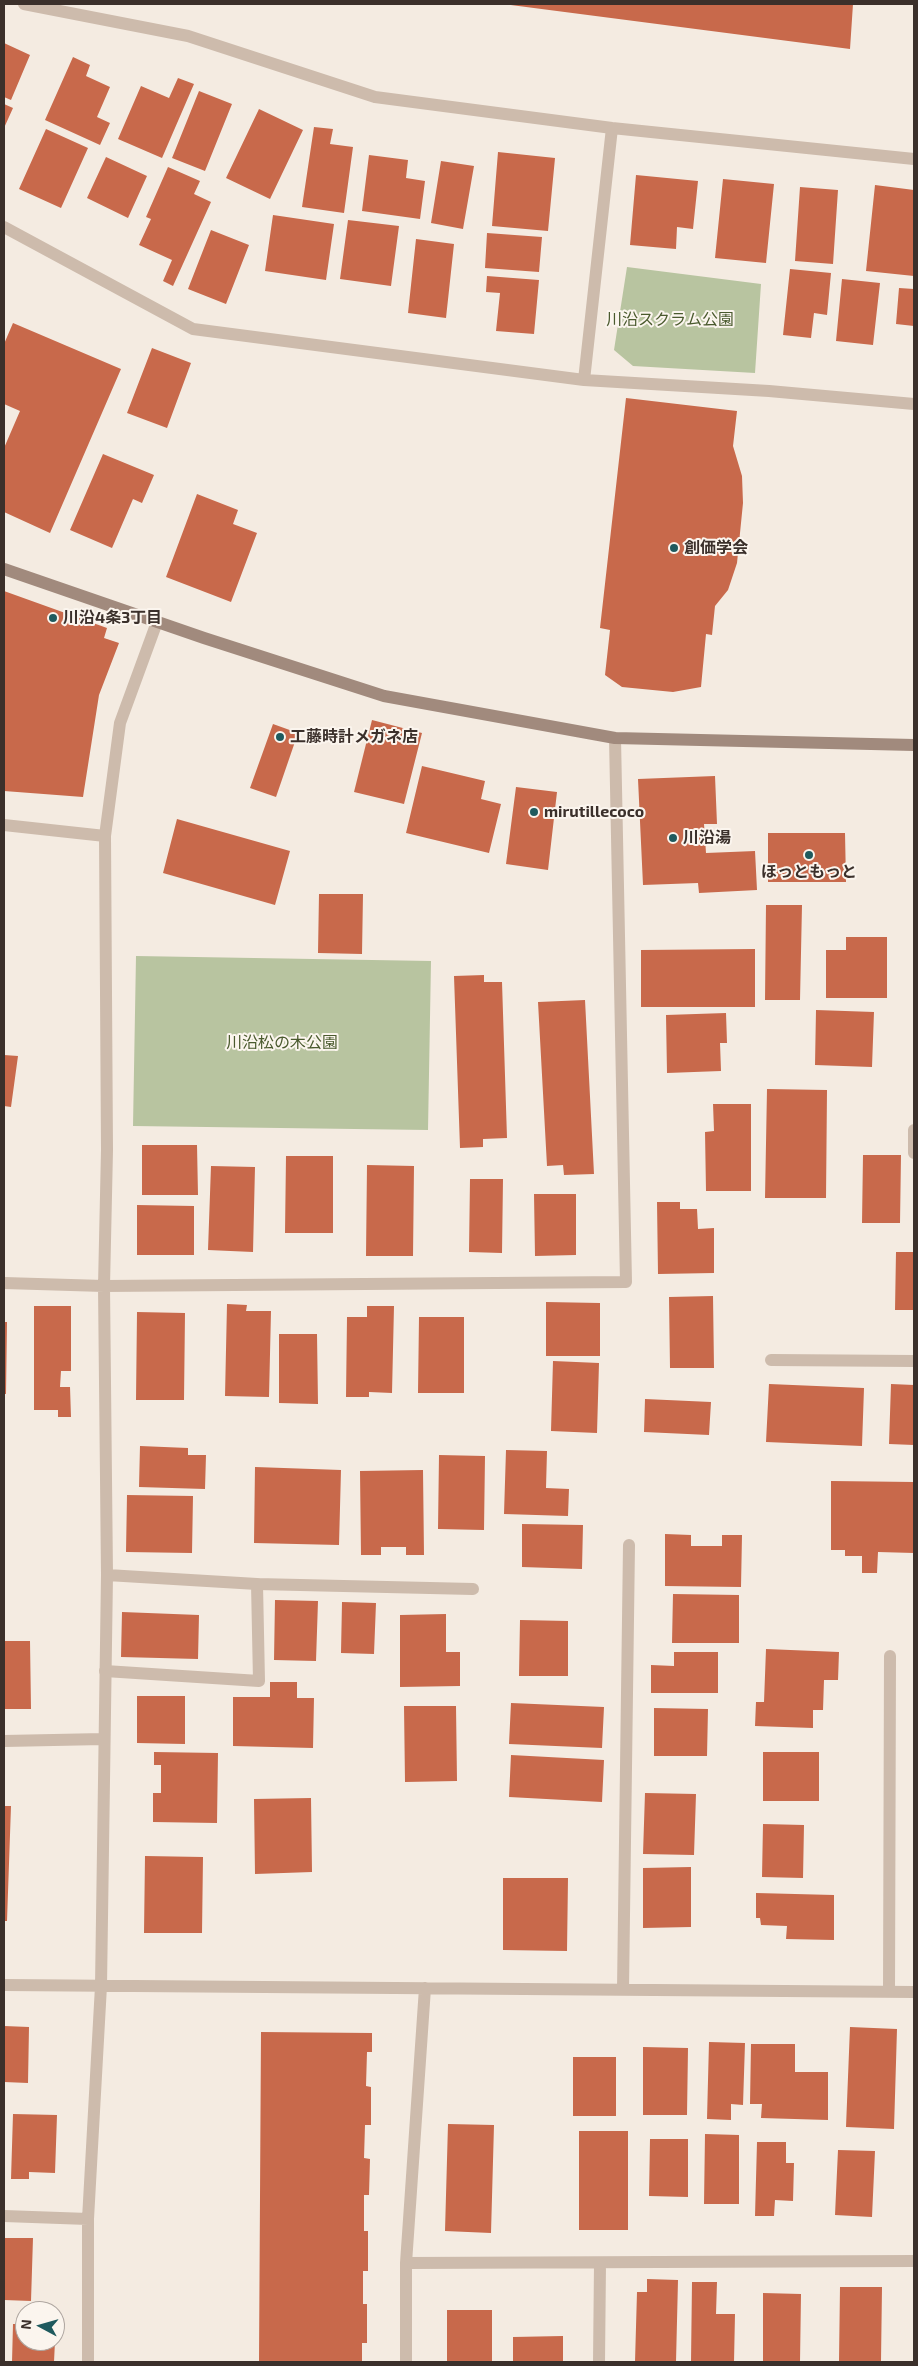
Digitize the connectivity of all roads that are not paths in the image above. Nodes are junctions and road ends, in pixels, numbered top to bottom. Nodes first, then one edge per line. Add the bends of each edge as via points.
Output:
1 (24, 4) edge
2 (612, 128) junction
3 (914, 159) edge
4 (4, 227) edge
5 (584, 380) junction
6 (914, 404) edge
7 (4, 570) edge
8 (157, 622) junction
9 (615, 738) junction
10 (914, 745) edge
11 (4, 825) edge
12 (105, 836) junction
13 (914, 1130) edge
14 (914, 1153) edge
15 (4, 1283) edge
16 (104, 1286) junction
17 (771, 1360) dead end
18 (914, 1361) edge
19 (629, 1544) dead end
20 (107, 1575) junction
21 (257, 1584) junction
22 (473, 1589) dead end
23 (890, 1656) dead end
24 (105, 1671) junction
25 (103, 1739) junction
26 (4, 1741) edge
27 (4, 1984) edge
28 (101, 1986) junction
29 (425, 1988) junction
30 (623, 1989) junction
31 (889, 1992) junction
32 (914, 1992) edge
33 (4, 2216) edge
34 (88, 2219) junction
35 (914, 2261) edge
36 (406, 2263) junction
37 (600, 2264) junction
38 (88, 2362) edge
39 (406, 2362) edge
40 (599, 2362) edge

1 - 2 street via 188,36 376,97
2 - 3 street
2 - 5 street
4 - 5 street via 193,329
5 - 6 street
7 - 8 street
8 - 9 street via 384,696
8 - 12 street via 120,723
9 - 10 street
9 - 16 street via 626,1282
11 - 12 street
12 - 16 street via 107,1150
13 - 14 street
15 - 16 street
16 - 20 street
17 - 18 street
19 - 30 street
20 - 21 street
20 - 24 street
21 - 22 street
21 - 24 street via 259,1681
23 - 31 street
24 - 25 street
25 - 26 street
25 - 28 street
27 - 28 street
28 - 29 street
28 - 34 street
29 - 30 street
29 - 36 street
30 - 31 street
31 - 32 street
33 - 34 street
34 - 38 street
35 - 37 street
36 - 37 street
36 - 39 street
37 - 40 street

